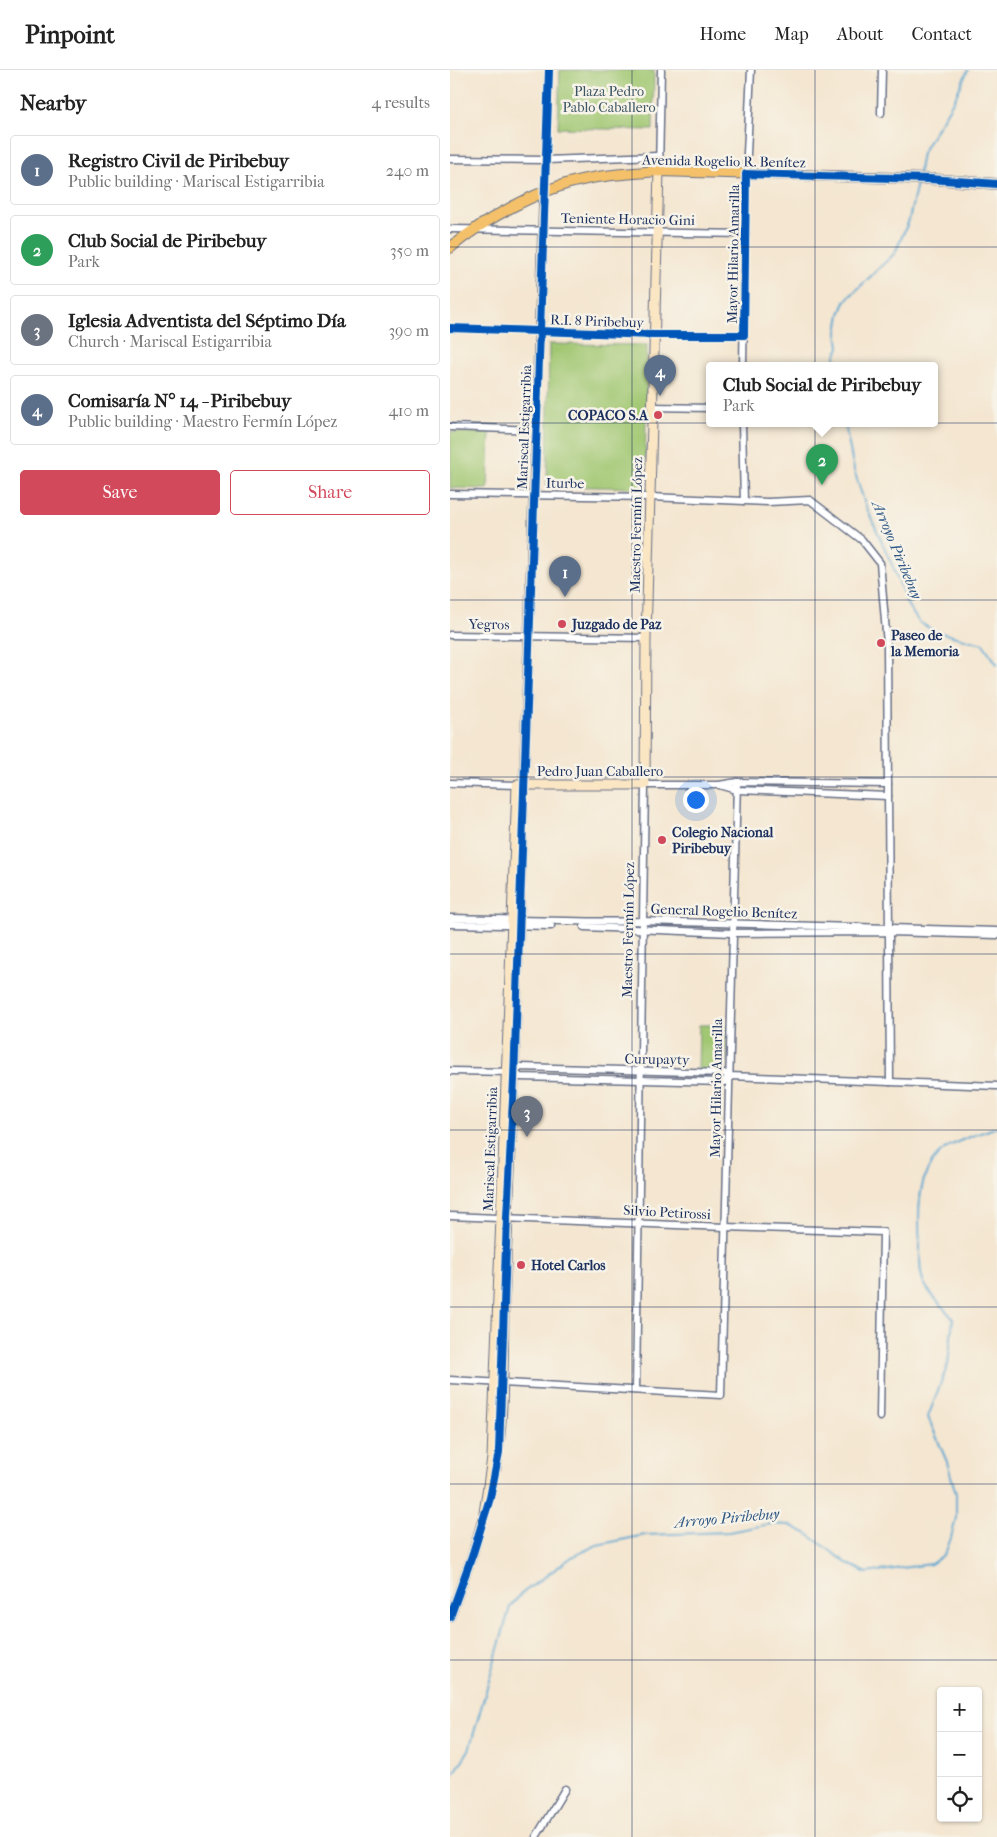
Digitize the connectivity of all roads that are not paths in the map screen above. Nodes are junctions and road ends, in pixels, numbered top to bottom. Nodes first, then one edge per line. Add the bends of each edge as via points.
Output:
1 (549, 70) edge
2 (661, 70) edge
3 (750, 70) edge
4 (882, 70) edge
5 (881, 113) dead end
6 (658, 156) junction
7 (450, 158) edge
8 (545, 160) junction
9 (659, 171) junction
10 (746, 174) junction
11 (997, 184) edge
12 (544, 191) junction
13 (450, 229) edge
14 (474, 229) junction
15 (543, 230) junction
16 (658, 231) junction
17 (746, 234) junction
18 (450, 248) edge
19 (450, 328) edge
20 (540, 332) junction
21 (654, 335) junction
22 (744, 335) junction
23 (743, 362) edge
24 (652, 407) junction
25 (706, 408) edge
26 (450, 427) edge
27 (742, 427) edge
28 (537, 430) junction
29 (450, 494) edge
30 (535, 495) junction
31 (650, 497) junction
32 (744, 501) junction
33 (450, 635) edge
34 (530, 637) junction
35 (646, 638) junction
36 (737, 782) junction
37 (450, 784) edge
38 (888, 784) junction
39 (521, 785) junction
40 (645, 785) junction
41 (719, 785) junction
42 (737, 790) junction
43 (888, 796) junction
44 (450, 918) edge
45 (642, 921) junction
46 (516, 922) junction
47 (450, 924) edge
48 (732, 924) junction
49 (642, 928) junction
50 (889, 930) junction
51 (997, 931) edge
52 (732, 933) junction
53 (997, 936) edge
54 (450, 1070) edge
55 (640, 1071) junction
56 (511, 1072) junction
57 (729, 1076) junction
58 (640, 1080) junction
59 (890, 1082) junction
60 (997, 1086) edge
61 (450, 1216) edge
62 (504, 1217) junction
63 (638, 1224) junction
64 (725, 1227) junction
65 (450, 1380) edge
66 (498, 1383) junction
67 (636, 1390) junction
68 (880, 1417) dead end
69 (450, 1617) edge
70 (565, 1789) dead end
71 (536, 1837) edge

1 - 8 street, Mariscal Estigarribia
2 - 6 street, Maestro Fermín López
3 - 10 street, Mayor Hilario Amarilla
4 - 5 street
6 - 8 street
6 - 9 street, Maestro Fermín López
7 - 8 street
8 - 12 street, Mariscal Estigarribia
9 - 10 main road, Avenida Rogelio R. Benítez
9 - 12 main road, Avenida Rogelio R. Benítez via 585,179
9 - 16 street, Maestro Fermín López
10 - 11 main road, Avenida Rogelio R. Benítez
10 - 17 street, Mayor Hilario Amarilla
12 - 14 main road, Avenida Rogelio R. Benítez
12 - 15 street, Mariscal Estigarribia
13 - 14 street, Teniente Horacio Gini
14 - 15 street, Teniente Horacio Gini
14 - 18 main road, Avenida Rogelio R. Benítez
15 - 16 street, Teniente Horacio Gini
15 - 20 street, Mariscal Estigarribia
16 - 17 street, Teniente Horacio Gini
16 - 21 street, Maestro Fermín López
17 - 22 street, Mayor Hilario Amarilla
19 - 20 street, R.I. 8 Piribebuy
20 - 21 street, R.I. 8 Piribebuy
20 - 28 street, Mariscal Estigarribia
21 - 22 street, R.I. 8 Piribebuy
21 - 24 street, Maestro Fermín López
22 - 23 street, Mayor Hilario Amarilla
24 - 25 street
24 - 31 street, Maestro Fermín López
26 - 28 street
27 - 32 street
28 - 30 street, Mariscal Estigarribia
29 - 30 street, Iturbe
30 - 31 street, Iturbe
30 - 34 street, Mariscal Estigarribia
31 - 32 street, Iturbe
31 - 35 street, Maestro Fermín López
32 - 38 street, Iturbe via 810,500 862,540 880,563 887,644
33 - 34 street, Yegros
34 - 35 street, Yegros
34 - 39 street, Mariscal Estigarribia
35 - 40 street, Maestro Fermín López
36 - 38 street
36 - 41 street
36 - 42 street, Mayor Hilario Amarilla
37 - 39 street, Pedro Juan Caballero
38 - 43 street, Iturbe
39 - 40 street, Pedro Juan Caballero
39 - 46 street, Mariscal Estigarribia
40 - 41 street, Pedro Juan Caballero
40 - 45 street, Maestro Fermín López
41 - 42 street
42 - 43 street
42 - 48 street, Mayor Hilario Amarilla
43 - 50 street, Iturbe
44 - 46 street, General Rogelio Benítez
45 - 46 street, General Rogelio Benítez
45 - 48 street, General Rogelio Benítez
45 - 49 street, Maestro Fermín López
46 - 47 street, General Rogelio Benítez
46 - 49 street, General Rogelio Benítez
46 - 56 street, Mariscal Estigarribia
48 - 50 street, General Rogelio Benítez
48 - 52 street, Mayor Hilario Amarilla
49 - 52 street, General Rogelio Benítez
49 - 55 street, Maestro Fermín López
50 - 51 street, General Rogelio Benítez
50 - 52 street, General Rogelio Benítez
50 - 53 street, General Rogelio Benítez
50 - 59 street, Iturbe
52 - 57 street, Mayor Hilario Amarilla
54 - 56 street, Curupayty
55 - 56 street, Curupayty via 520,1067
55 - 57 street, Curupayty via 724,1073
55 - 58 street, Maestro Fermín López
56 - 58 street, Curupayty via 520,1078
56 - 62 street, Mariscal Estigarribia
57 - 58 street, Curupayty via 724,1082
57 - 59 street
57 - 64 street, Mayor Hilario Amarilla
58 - 63 street, Maestro Fermín López
59 - 60 street
61 - 62 street, Silvio Petirossi
62 - 63 street, Silvio Petirossi
62 - 66 street, Mariscal Estigarribia
63 - 64 street, Silvio Petirossi
63 - 67 street, Maestro Fermín López
64 - 67 street, Mayor Hilario Amarilla via 721,1395
64 - 68 street, Silvio Petirossi via 883,1232
65 - 66 street
66 - 67 street
66 - 69 street, Mariscal Estigarribia via 499,1452 494,1480
70 - 71 street

